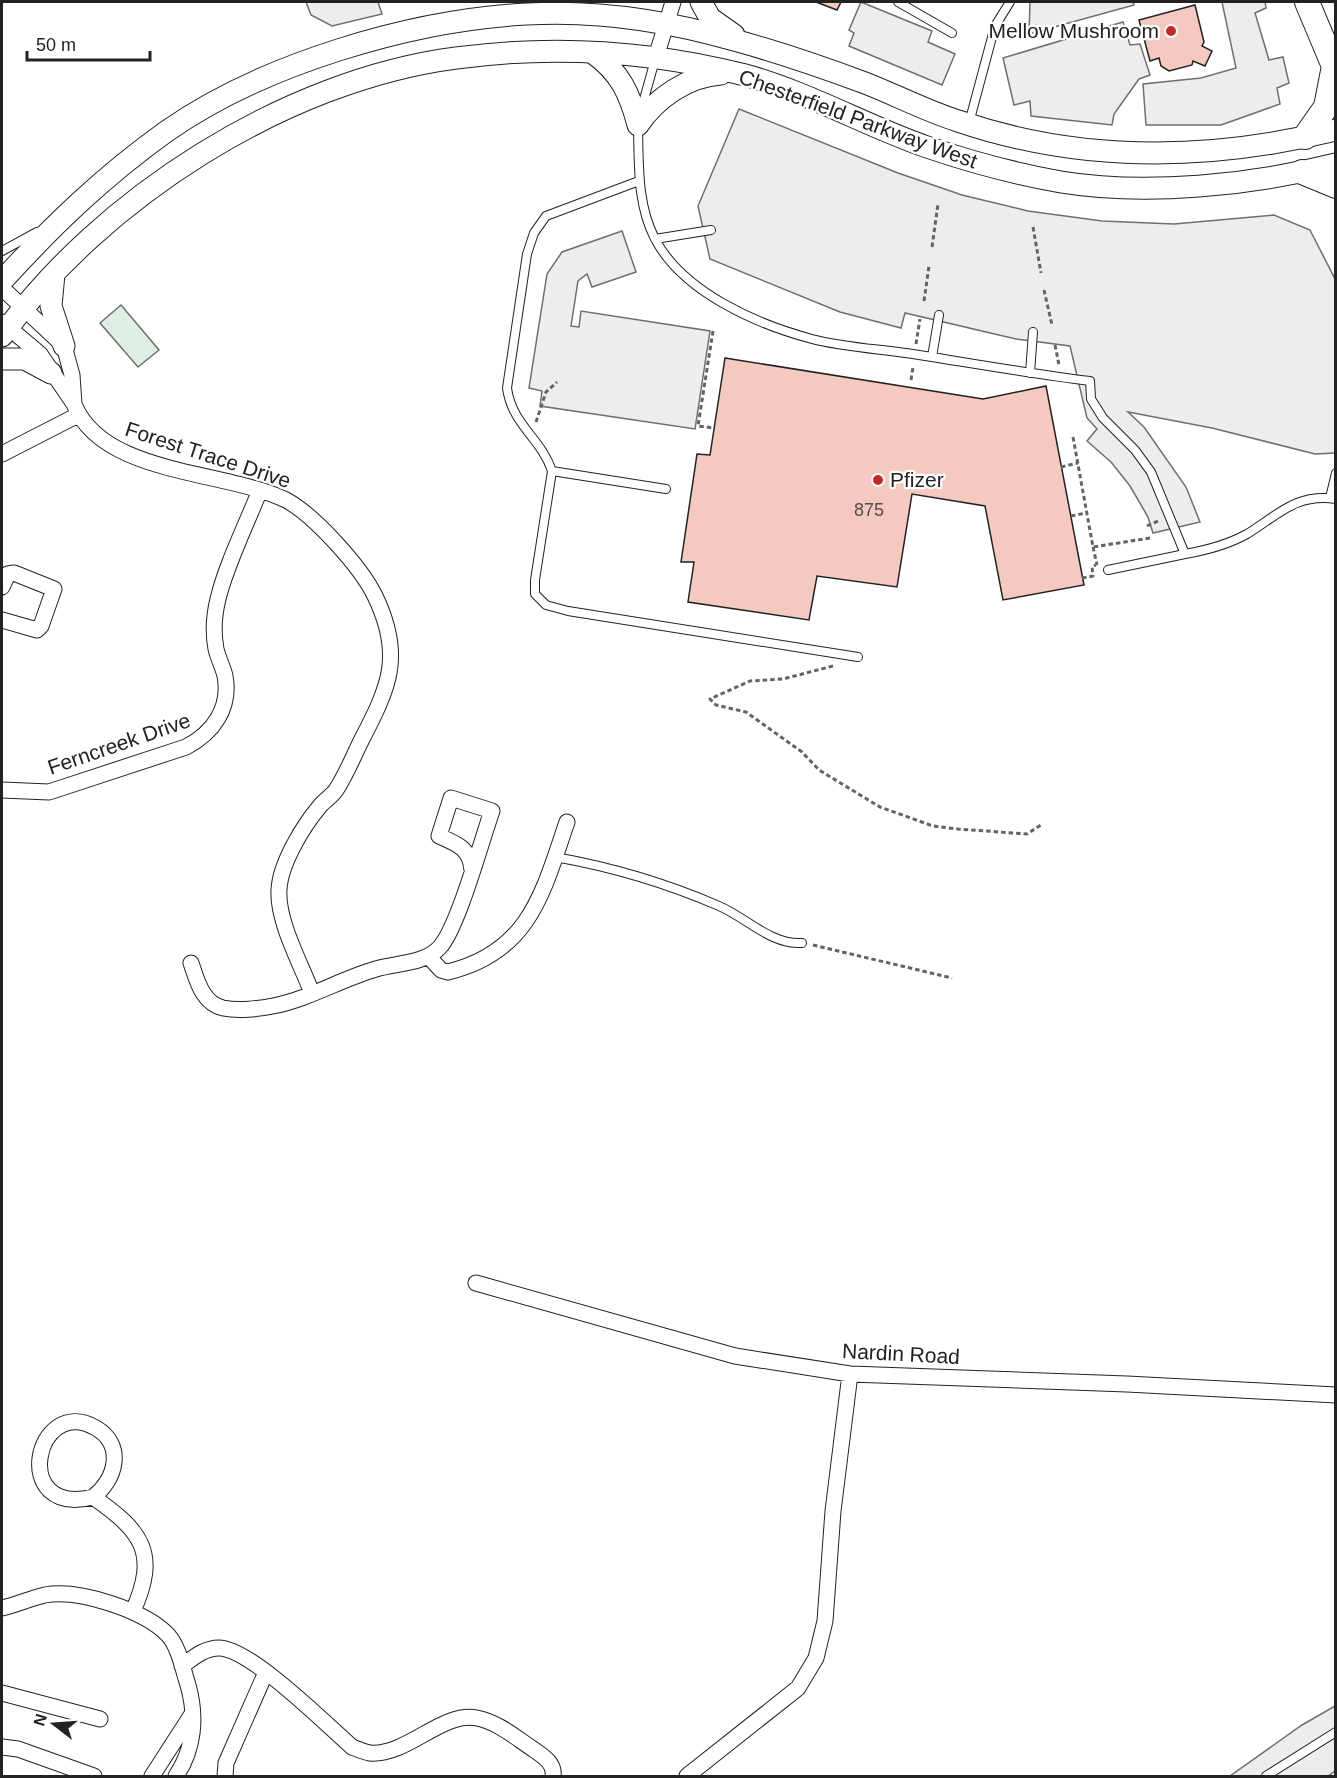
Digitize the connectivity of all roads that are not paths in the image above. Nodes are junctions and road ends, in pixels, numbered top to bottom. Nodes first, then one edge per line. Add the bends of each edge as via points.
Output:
1 (634, 2) edge
2 (673, 2) edge
3 (701, 2) edge
4 (898, 2) edge
5 (1010, 2) edge
6 (1307, 2) edge
7 (599, 16) junction
8 (666, 22) junction
9 (952, 33) dead end
10 (747, 44) junction
11 (593, 52) junction
12 (656, 57) junction
13 (1335, 68) edge
14 (733, 73) junction
15 (969, 124) junction
16 (638, 125) junction
17 (1335, 130) edge
18 (1305, 137) junction
19 (1335, 164) edge
20 (1302, 172) junction
21 (639, 181) junction
22 (1335, 186) edge
23 (63, 215) junction
24 (711, 230) dead end
25 (655, 239) junction
26 (2, 251) edge
27 (54, 274) junction
28 (2, 281) edge
29 (2, 288) edge
30 (23, 308) junction
31 (939, 315) dead end
32 (4, 328) edge
33 (1033, 332) dead end
34 (64, 346) junction
35 (932, 357) junction
36 (2, 359) edge
37 (51, 373) junction
38 (1030, 373) junction
39 (76, 410) junction
40 (2, 454) edge
41 (552, 471) junction
42 (1335, 473) edge
43 (666, 489) dead end
44 (261, 490) junction
45 (1333, 498) edge
46 (1185, 554) junction
47 (1108, 570) road end
48 (2, 587) edge
49 (2, 620) edge
50 (858, 657) dead end
51 (2, 789) edge
52 (567, 822) dead end
53 (555, 857) junction
54 (472, 870) junction
55 (802, 944) road end
56 (428, 956) junction
57 (190, 963) dead end
58 (312, 993) junction
59 (476, 1282) dead end
60 (850, 1374) junction
61 (1335, 1395) edge
62 (93, 1497) junction
63 (2, 1608) edge
64 (133, 1611) junction
65 (182, 1666) junction
66 (266, 1672) junction
67 (2, 1694) edge
68 (192, 1714) junction
69 (100, 1719) dead end
70 (1335, 1732) edge
71 (2, 1747) edge
72 (94, 1776) edge
73 (152, 1776) edge
74 (176, 1776) edge
75 (225, 1776) edge
76 (553, 1776) edge
77 (687, 1776) edge
78 (1266, 1776) edge

1 - 7 street
2 - 8 street
3 - 10 street via 710,18
4 - 9 lane
5 - 15 lane via 995,26
6 - 13 main road
7 - 8 street, Chesterfield Parkway West
7 - 23 street, Chesterfield Parkway West via 505,13 399,32 275,73 170,129
8 - 10 street, Chesterfield Parkway West
8 - 12 street
10 - 15 street, Chesterfield Parkway West
11 - 12 street, Chesterfield Parkway West
11 - 16 street via 624,82
11 - 27 street, Chesterfield Parkway West via 549,50 453,58 370,77 284,110 196,156 126,205
12 - 14 street, Chesterfield Parkway West
12 - 16 lane
13 - 18 main road via 1326,108
14 - 16 street via 688,82 661,100
14 - 20 street, Chesterfield Parkway West via 812,99 924,146 999,169 1064,183 1175,187
15 - 18 street, Chesterfield Parkway West via 1034,141 1115,154 1254,148
16 - 21 lane
17 - 18 street, Chesterfield Parkway West
19 - 20 street, Chesterfield Parkway West
20 - 22 main road
21 - 25 lane
21 - 41 lane via 546,216 534,233 527,254 507,388 509,405 517,420 546,454
23 - 26 lane
23 - 28 street, Chesterfield Parkway West
24 - 25 lane
25 - 35 lane via 678,270 703,293 761,320 812,339
27 - 30 street, Chesterfield Parkway West
27 - 34 street via 51,306
29 - 30 street
30 - 32 street, Chesterfield Parkway West
30 - 34 street
31 - 35 lane
32 - 37 street, Forest Trace Drive via 40,354
33 - 38 lane
34 - 39 street
35 - 38 lane
36 - 37 street via 25,359
37 - 39 street, Forest Trace Drive
38 - 46 lane via 1090,381 1091,399 1103,418 1151,472
39 - 40 street
39 - 44 street, Forest Trace Drive via 94,435 123,454
41 - 43 lane
41 - 50 lane via 535,579 535,594 546,605
42 - 45 lane
44 - 51 street, Ferncreek Drive via 218,597 214,623 226,699 217,722 204,737 186,747 50,792
44 - 58 street, Forest Trace Drive via 299,508 335,544 374,595 387,629 391,654 388,685 378,709 336,791 319,807 288,853 282,871 279,906
45 - 46 lane via 1315,496 1277,511 1248,533 1218,548
46 - 47 lane
48 - 49 street via 8,573 14,573 54,589 37,630
52 - 53 street
53 - 55 lane via 606,866 663,884 721,907 787,944
53 - 56 street via 540,900 513,939 493,954 448,972
54 - 54 street via 492,811 450,798 439,836 461,845
54 - 56 street via 450,930 440,947
56 - 58 street via 376,969
57 - 58 street via 205,998 222,1008 273,1006
59 - 60 street, Nardin Road via 735,1356
60 - 61 street, Nardin Road
60 - 77 street via 833,1511 825,1621 816,1658 798,1688
62 - 62 street via 65,1499 54,1494 42,1480 38,1467 41,1446 64,1425 81,1423 96,1429 110,1442 114,1470 104,1489
62 - 64 street via 114,1512 142,1545 147,1563 144,1586
63 - 64 street via 45,1595 68,1595
64 - 65 street via 169,1636
65 - 66 street via 201,1652 220,1648
65 - 68 street via 192,1698
66 - 75 street via 226,1763
66 - 76 street via 352,1748 369,1753 389,1751 461,1717 476,1718 492,1723 548,1759
67 - 69 street
68 - 73 street
68 - 74 street via 194,1735
70 - 78 lane
71 - 72 street

